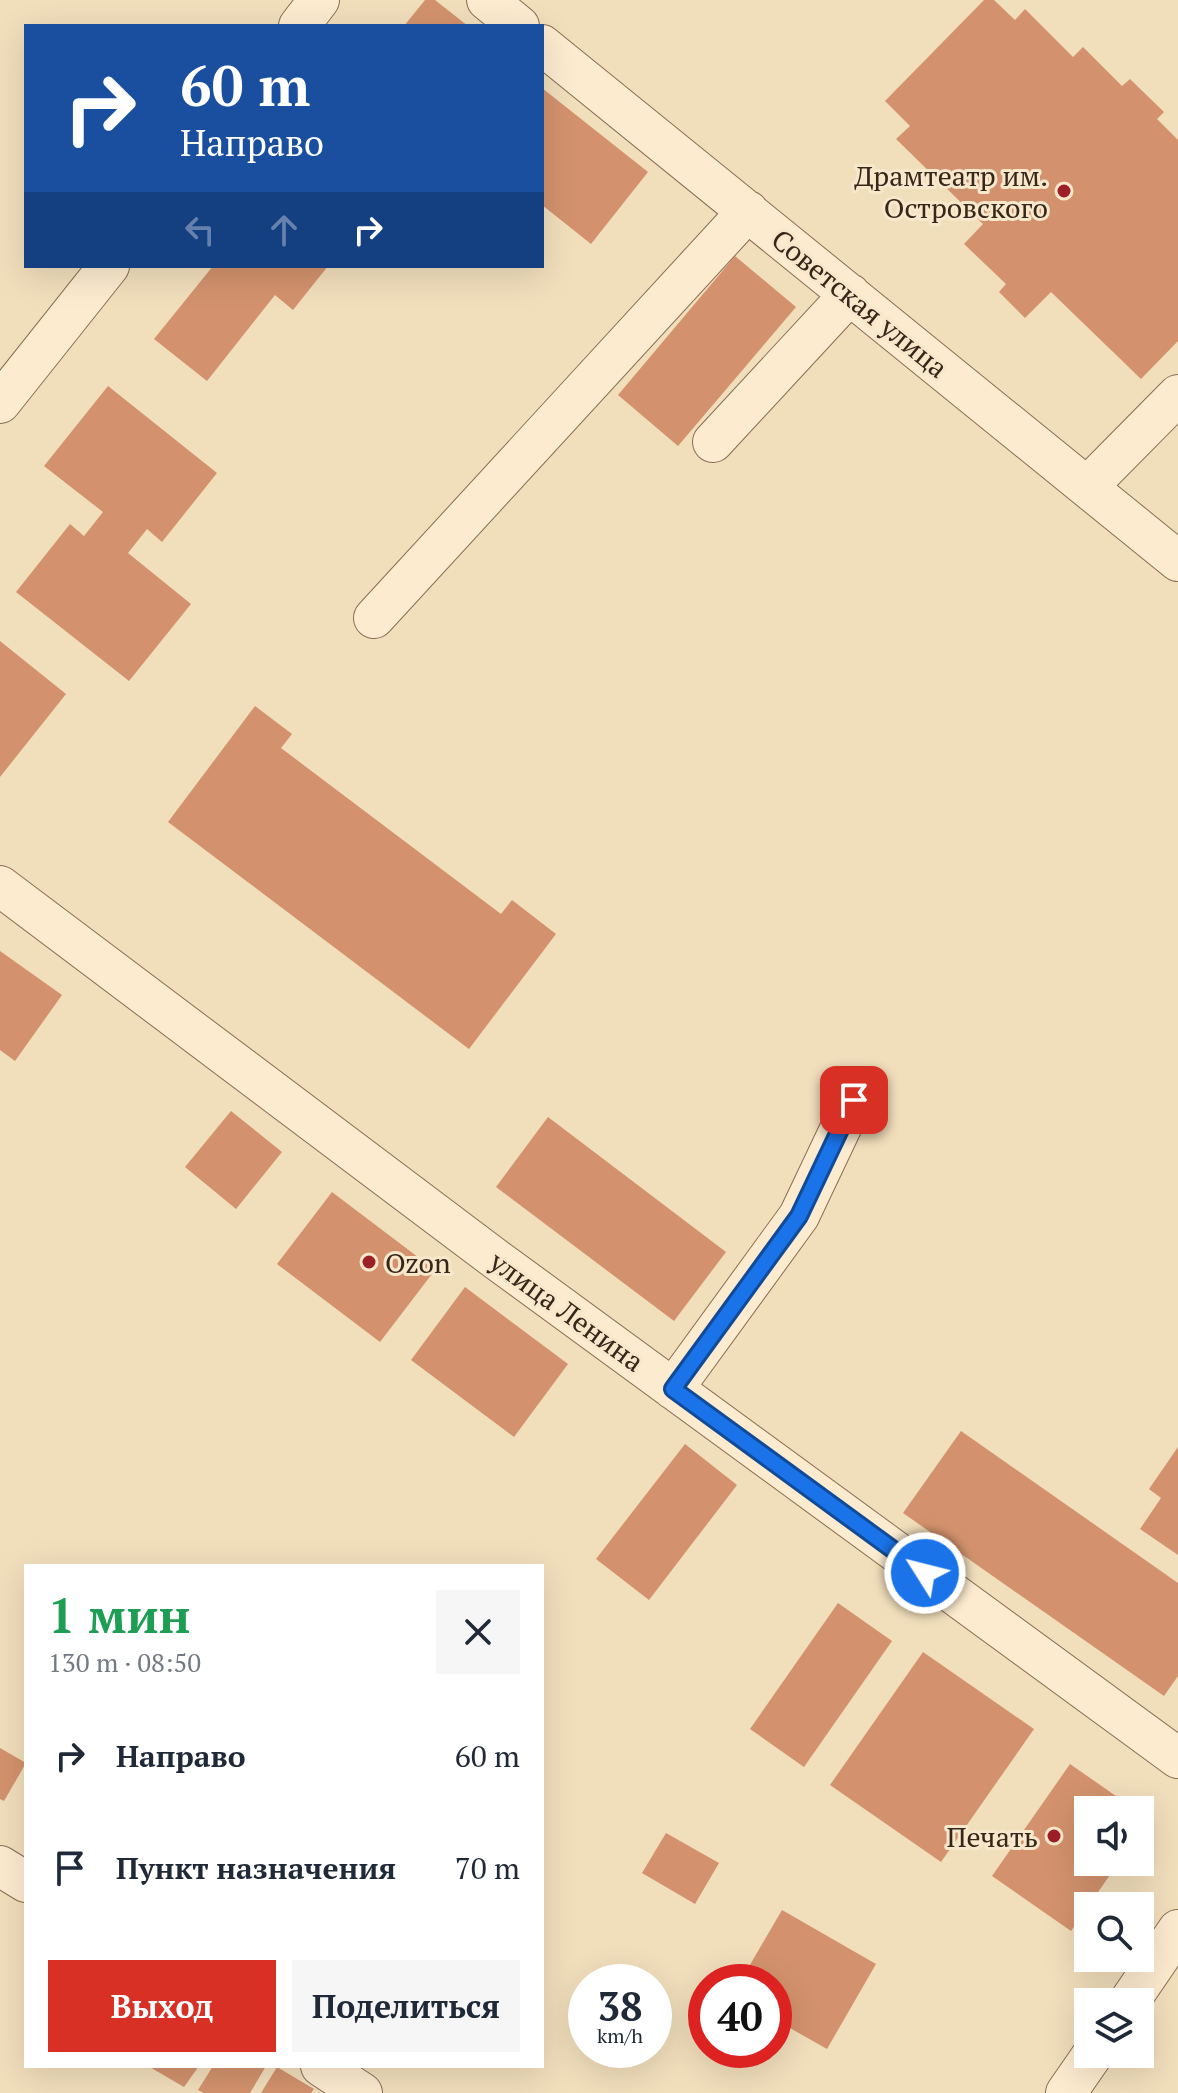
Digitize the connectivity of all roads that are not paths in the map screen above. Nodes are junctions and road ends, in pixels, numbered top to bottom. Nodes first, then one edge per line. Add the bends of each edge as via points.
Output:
1 (319, 0) edge
2 (487, 0) edge
3 (301, 24) edge
4 (517, 24) edge
5 (544, 47) edge
6 (748, 211) junction
7 (107, 268) edge
8 (850, 294) junction
9 (1178, 395) edge
10 (0, 403) edge
11 (713, 442) dead end
12 (1087, 487) junction
13 (1178, 561) edge
14 (374, 618) dead end
15 (0, 886) edge
16 (854, 1100) dead end
17 (673, 1389) junction
18 (1178, 1758) edge
19 (0, 1866) edge
20 (24, 1881) edge
21 (1178, 1930) edge
22 (1139, 1988) edge
23 (324, 2068) edge
24 (1083, 2068) edge
25 (362, 2093) edge
26 (1066, 2093) edge

1 - 3 street
2 - 4 street
5 - 6 street, Советская улица
6 - 8 street, Советская улица
6 - 14 street
7 - 10 street
8 - 11 street
8 - 12 street, Советская улица
9 - 12 street
12 - 13 street, Советская улица
15 - 17 street, улица Ленина
16 - 17 street via 799,1216
17 - 18 street, улица Ленина
19 - 20 street
21 - 22 street
23 - 25 street
24 - 26 street

